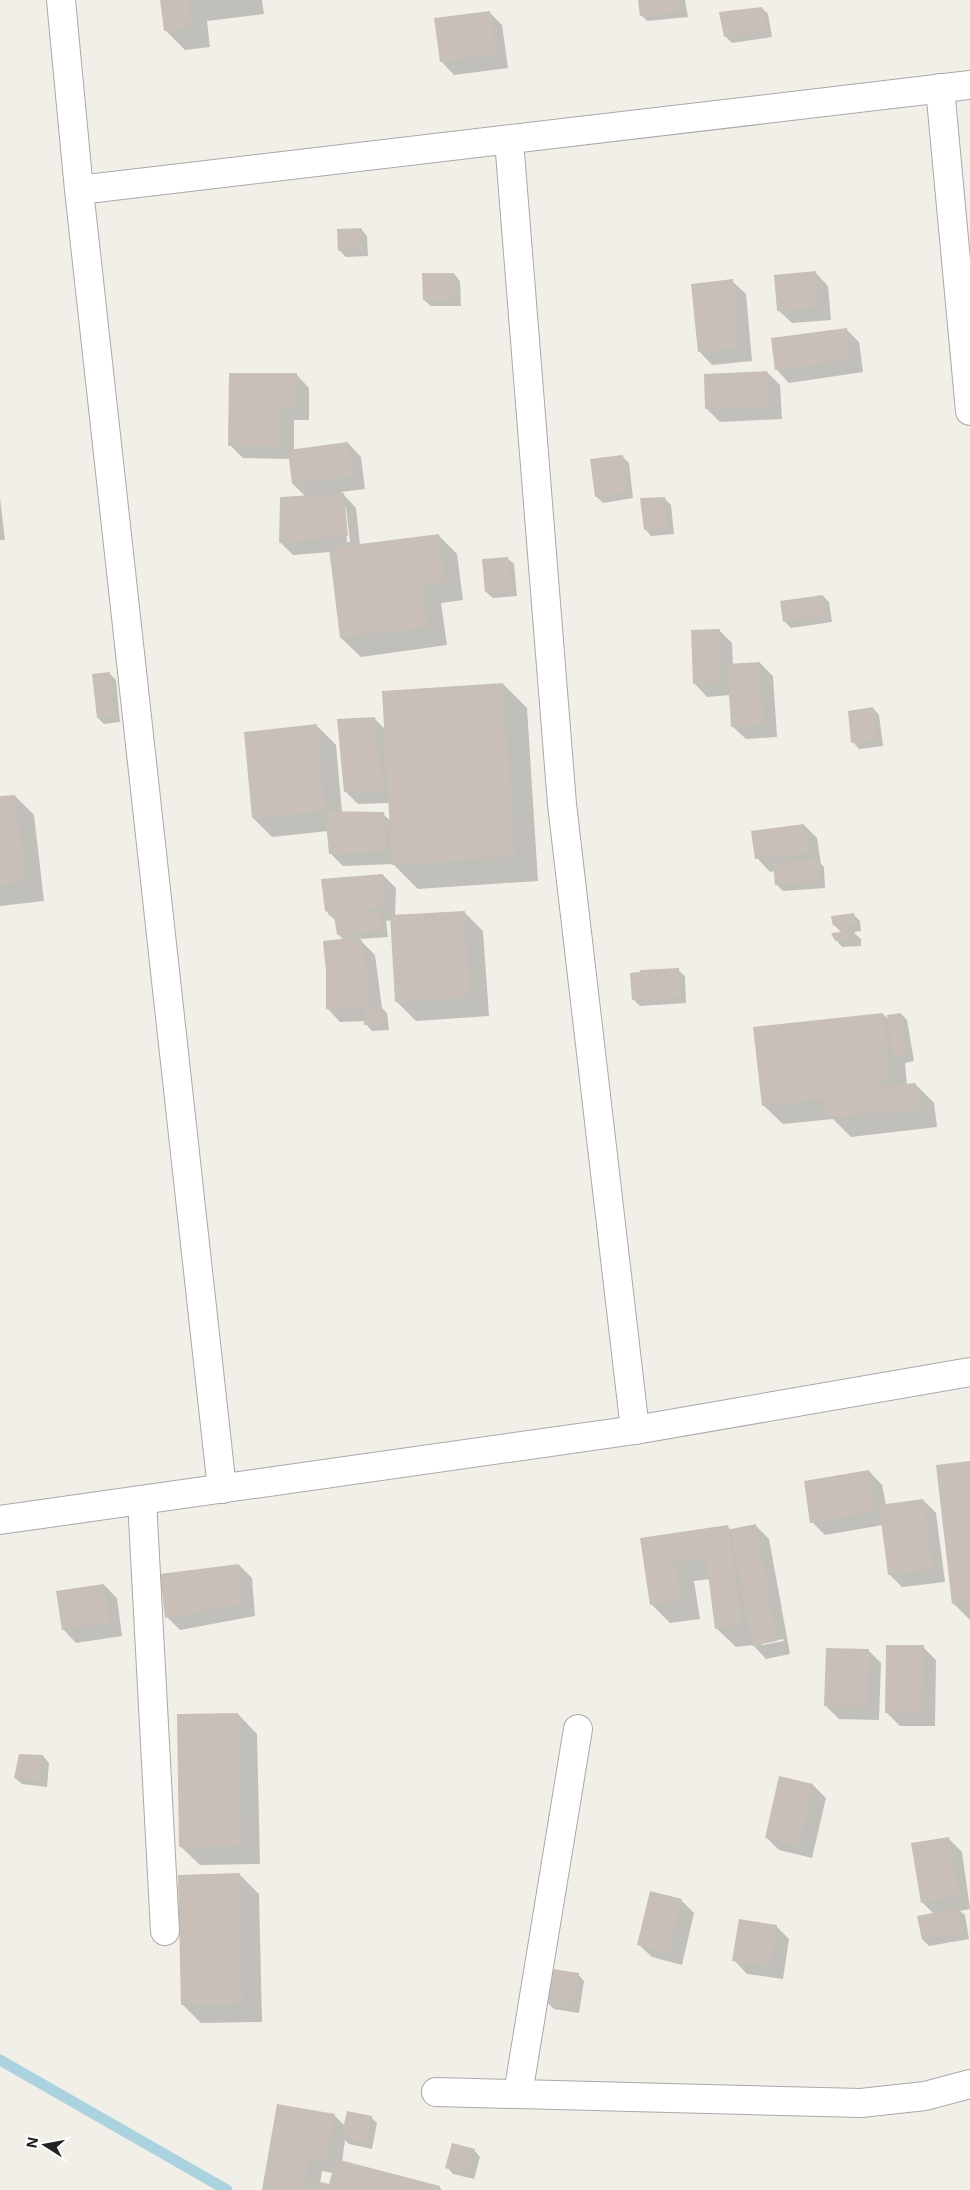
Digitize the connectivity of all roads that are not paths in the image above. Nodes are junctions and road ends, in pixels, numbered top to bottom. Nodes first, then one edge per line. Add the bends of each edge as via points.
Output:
1 (61, 0) edge
2 (970, 85) edge
3 (940, 88) junction
4 (509, 140) junction
5 (78, 190) junction
6 (970, 412) edge
7 (970, 1372) edge
8 (635, 1430) junction
9 (222, 1489) junction
10 (142, 1500) junction
11 (0, 1520) edge
12 (578, 1729) dead end
13 (165, 1931) dead end
14 (970, 2084) edge
15 (436, 2092) dead end
16 (518, 2094) junction

1 - 5 street
2 - 3 street
3 - 4 street
3 - 6 street
4 - 5 street
4 - 8 street via 562,804
5 - 9 street
7 - 8 street
8 - 9 street
9 - 10 street
10 - 11 street
10 - 13 street
12 - 16 street
14 - 16 street via 925,2096 861,2103
15 - 16 street

